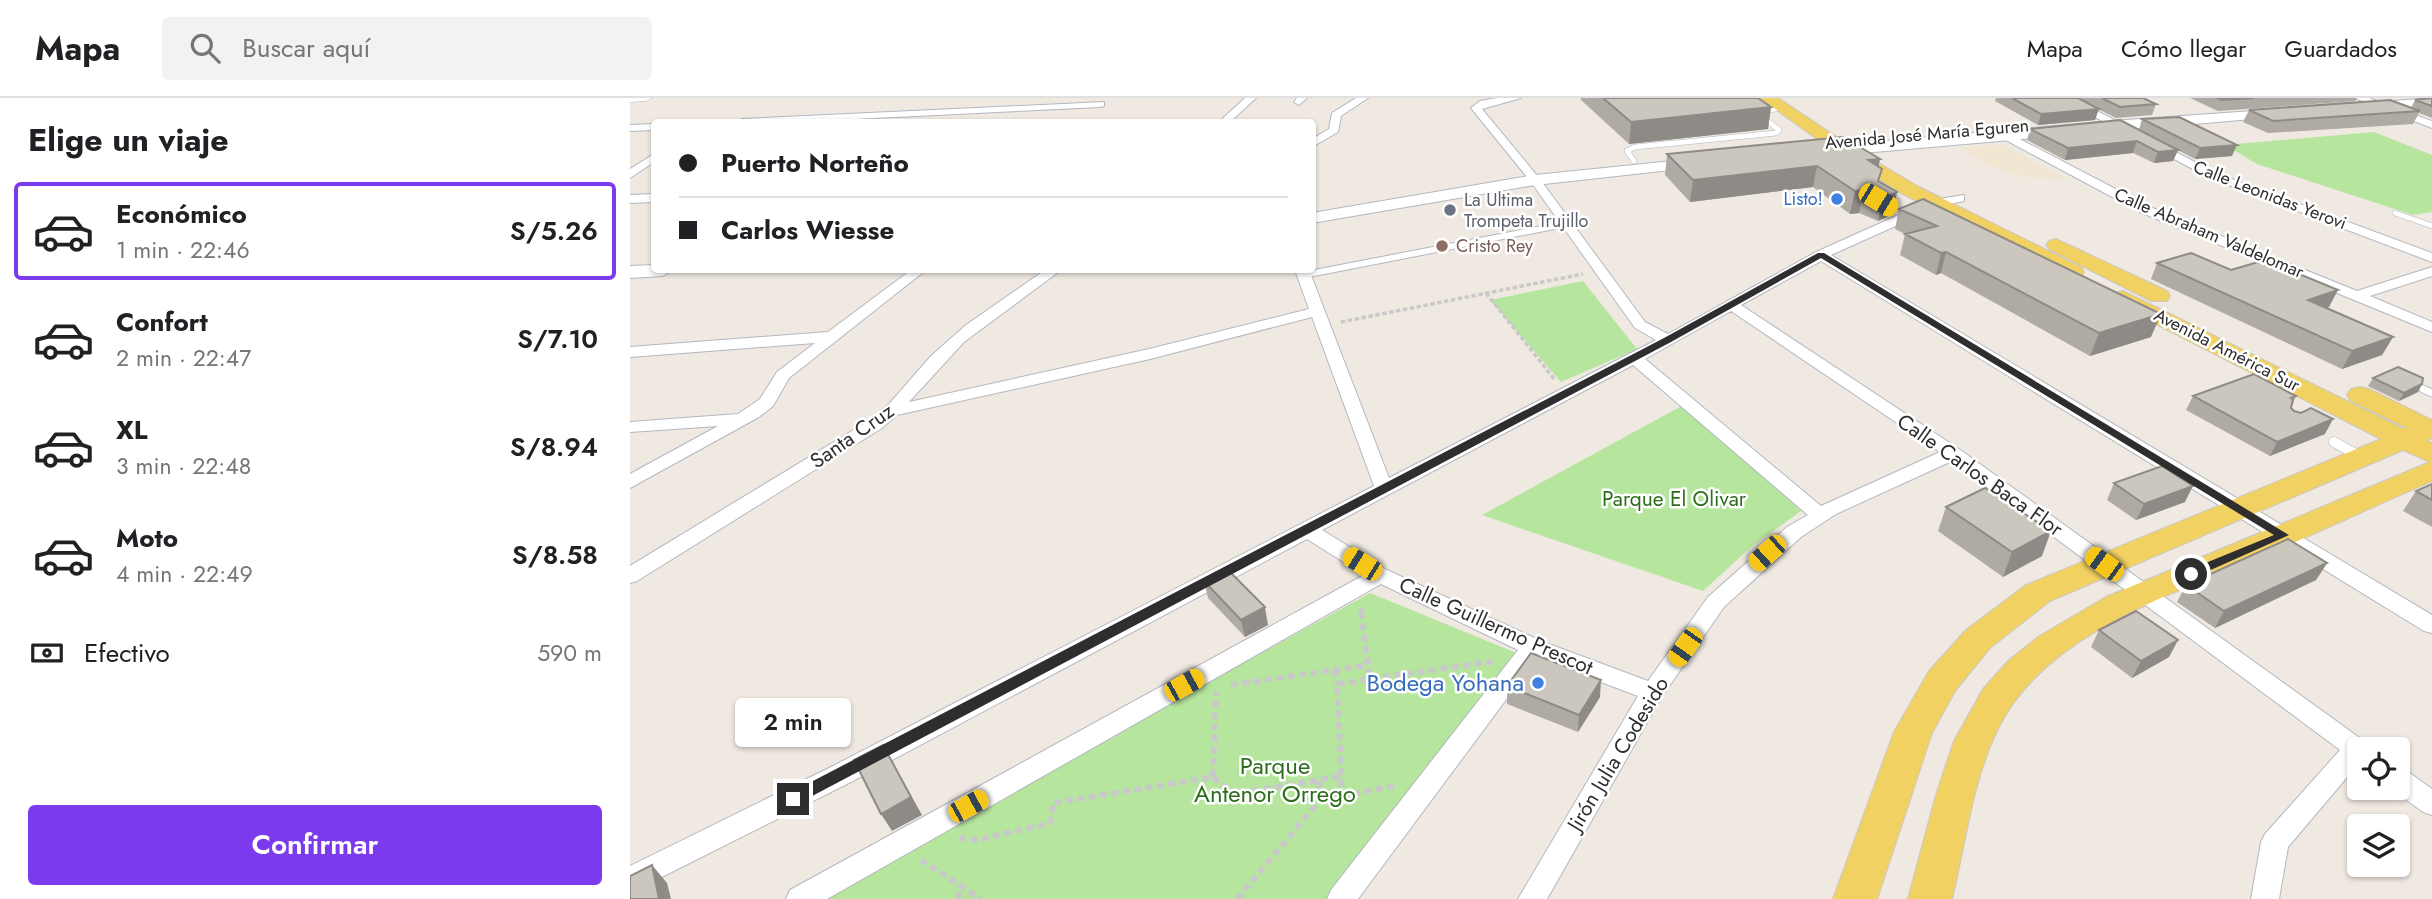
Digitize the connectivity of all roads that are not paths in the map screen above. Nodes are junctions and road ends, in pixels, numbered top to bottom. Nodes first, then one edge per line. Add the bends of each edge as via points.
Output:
1 (646, 98) edge
2 (1251, 98) edge
3 (1363, 98) edge
4 (1516, 98) edge
5 (1768, 98) edge
6 (2064, 98) edge
7 (630, 99) edge
8 (2355, 101) edge
9 (2432, 102) edge
10 (2384, 103) edge
11 (1099, 105) edge
12 (1787, 106) edge
13 (2295, 108) edge
14 (914, 113) junction
15 (799, 119) edge
16 (908, 119) edge
17 (1227, 119) edge
18 (2432, 119) edge
19 (2107, 122) junction
20 (2432, 125) edge
21 (651, 127) edge
22 (630, 128) edge
23 (1997, 132) junction
24 (1316, 141) edge
25 (1849, 146) junction
26 (1780, 148) edge
27 (1812, 149) edge
28 (651, 160) edge
29 (1634, 161) junction
30 (1722, 162) edge
31 (1664, 163) junction
32 (630, 175) edge
33 (1532, 176) junction
34 (651, 198) edge
35 (1960, 198) junction
36 (630, 199) edge
37 (1936, 203) junction
38 (1316, 205) edge
39 (2395, 213) dead end
40 (1316, 217) edge
41 (1567, 224) junction
42 (2432, 226) edge
43 (1821, 255) junction
44 (651, 258) edge
45 (2432, 258) edge
46 (630, 259) edge
47 (1316, 270) edge
48 (651, 271) edge
49 (2432, 271) edge
50 (630, 272) edge
51 (915, 273) edge
52 (1049, 273) edge
53 (1303, 273) edge
54 (2356, 296) junction
55 (1731, 305) junction
56 (1320, 318) junction
57 (2432, 327) edge
58 (831, 337) junction
59 (1668, 340) junction
60 (630, 352) edge
61 (1634, 358) junction
62 (2423, 389) edge
63 (2432, 393) edge
64 (893, 411) junction
65 (744, 419) junction
66 (630, 427) edge
67 (2426, 436) edge
68 (1953, 453) junction
69 (2432, 470) edge
70 (630, 482) edge
71 (1384, 489) junction
72 (2241, 509) junction
73 (1820, 515) junction
74 (1307, 530) junction
75 (2283, 535) junction
76 (2104, 564) junction
77 (1380, 575) junction
78 (630, 576) edge
79 (2144, 593) junction
80 (2432, 625) edge
81 (1529, 652) junction
82 (1653, 692) junction
83 (2347, 742) edge
84 (2347, 762) edge
85 (2410, 788) edge
86 (2432, 804) edge
87 (630, 880) edge
88 (800, 899) edge
89 (1341, 899) edge
90 (1532, 899) edge
91 (1855, 899) edge
92 (1930, 899) edge
93 (2264, 899) edge

1 - 7 street
2 - 17 street
3 - 24 street via 1336,115 1334,130
4 - 33 street via 1476,108
5 - 12 main road, Avenida América Sur
6 - 19 street, Calle Leonidas Yerovi
8 - 10 main road
9 - 10 main road
10 - 18 street
10 - 20 street
11 - 14 street
12 - 25 main road, Avenida América Sur
12 - 25 main road, Avenida América Sur via 1807,110
12 - 29 lane via 1756,111 1779,130 1776,133 1635,148 1627,151
13 - 19 main road, Avenida José María Eguren
14 - 15 street
14 - 16 street
19 - 23 main road, Avenida José María Eguren
19 - 45 street, Calle Leonidas Yerovi via 2214,176
21 - 22 street
23 - 25 main road, Avenida José María Eguren
23 - 54 street, Calle Abraham Valdelomar via 2146,210
25 - 27 main road, Avenida José María Eguren
25 - 35 main road, Avenida América Sur
25 - 37 main road, Avenida América Sur via 1905,190
26 - 31 main road
28 - 32 street
29 - 31 main road
29 - 33 main road
30 - 31 main road
31 - 33 main road
33 - 38 main road
33 - 40 main road
33 - 41 street
34 - 36 street
35 - 37 street
35 - 67 main road, Avenida América Sur
37 - 43 street via 1901,214
37 - 67 main road, Avenida América Sur via 2327,406
39 - 42 lane
41 - 47 street
41 - 59 street via 1640,325
43 - 55 street
43 - 72 street
44 - 46 main road
48 - 50 main road
49 - 54 street
51 - 58 street
52 - 64 street, Santa Cruz via 1002,304 945,351
53 - 56 street
54 - 57 street, Calle Abraham Valdelomar
55 - 59 street
55 - 68 street, Calle Carlos Baca Flor
56 - 64 street
56 - 71 street
58 - 60 street
58 - 65 street via 783,375 767,402
59 - 61 street
61 - 71 street
61 - 73 street
62 - 63 lane
64 - 78 street, Santa Cruz
65 - 66 street
65 - 70 street
67 - 72 main road via 2348,450
68 - 73 street, Jirón Julia Codesido
68 - 76 street, Calle Carlos Baca Flor
69 - 75 main road
71 - 74 street
72 - 75 street
72 - 76 main road
73 - 82 street, Jirón Julia Codesido via 1767,553 1716,602
74 - 77 street, Calle Guillermo Prescot
74 - 87 street
75 - 79 main road
75 - 80 street
76 - 79 street, Calle Carlos Baca Flor
76 - 91 main road via 2038,593 1978,639 1942,681 1913,732
77 - 81 street, Calle Guillermo Prescot
77 - 88 street
79 - 83 street, Calle Carlos Baca Flor
79 - 92 main road via 2076,628 2028,663 1994,700 1969,753
81 - 82 street, Calle Guillermo Prescot
81 - 89 street
82 - 90 street, Jirón Julia Codesido
84 - 93 street via 2275,842
85 - 86 street

